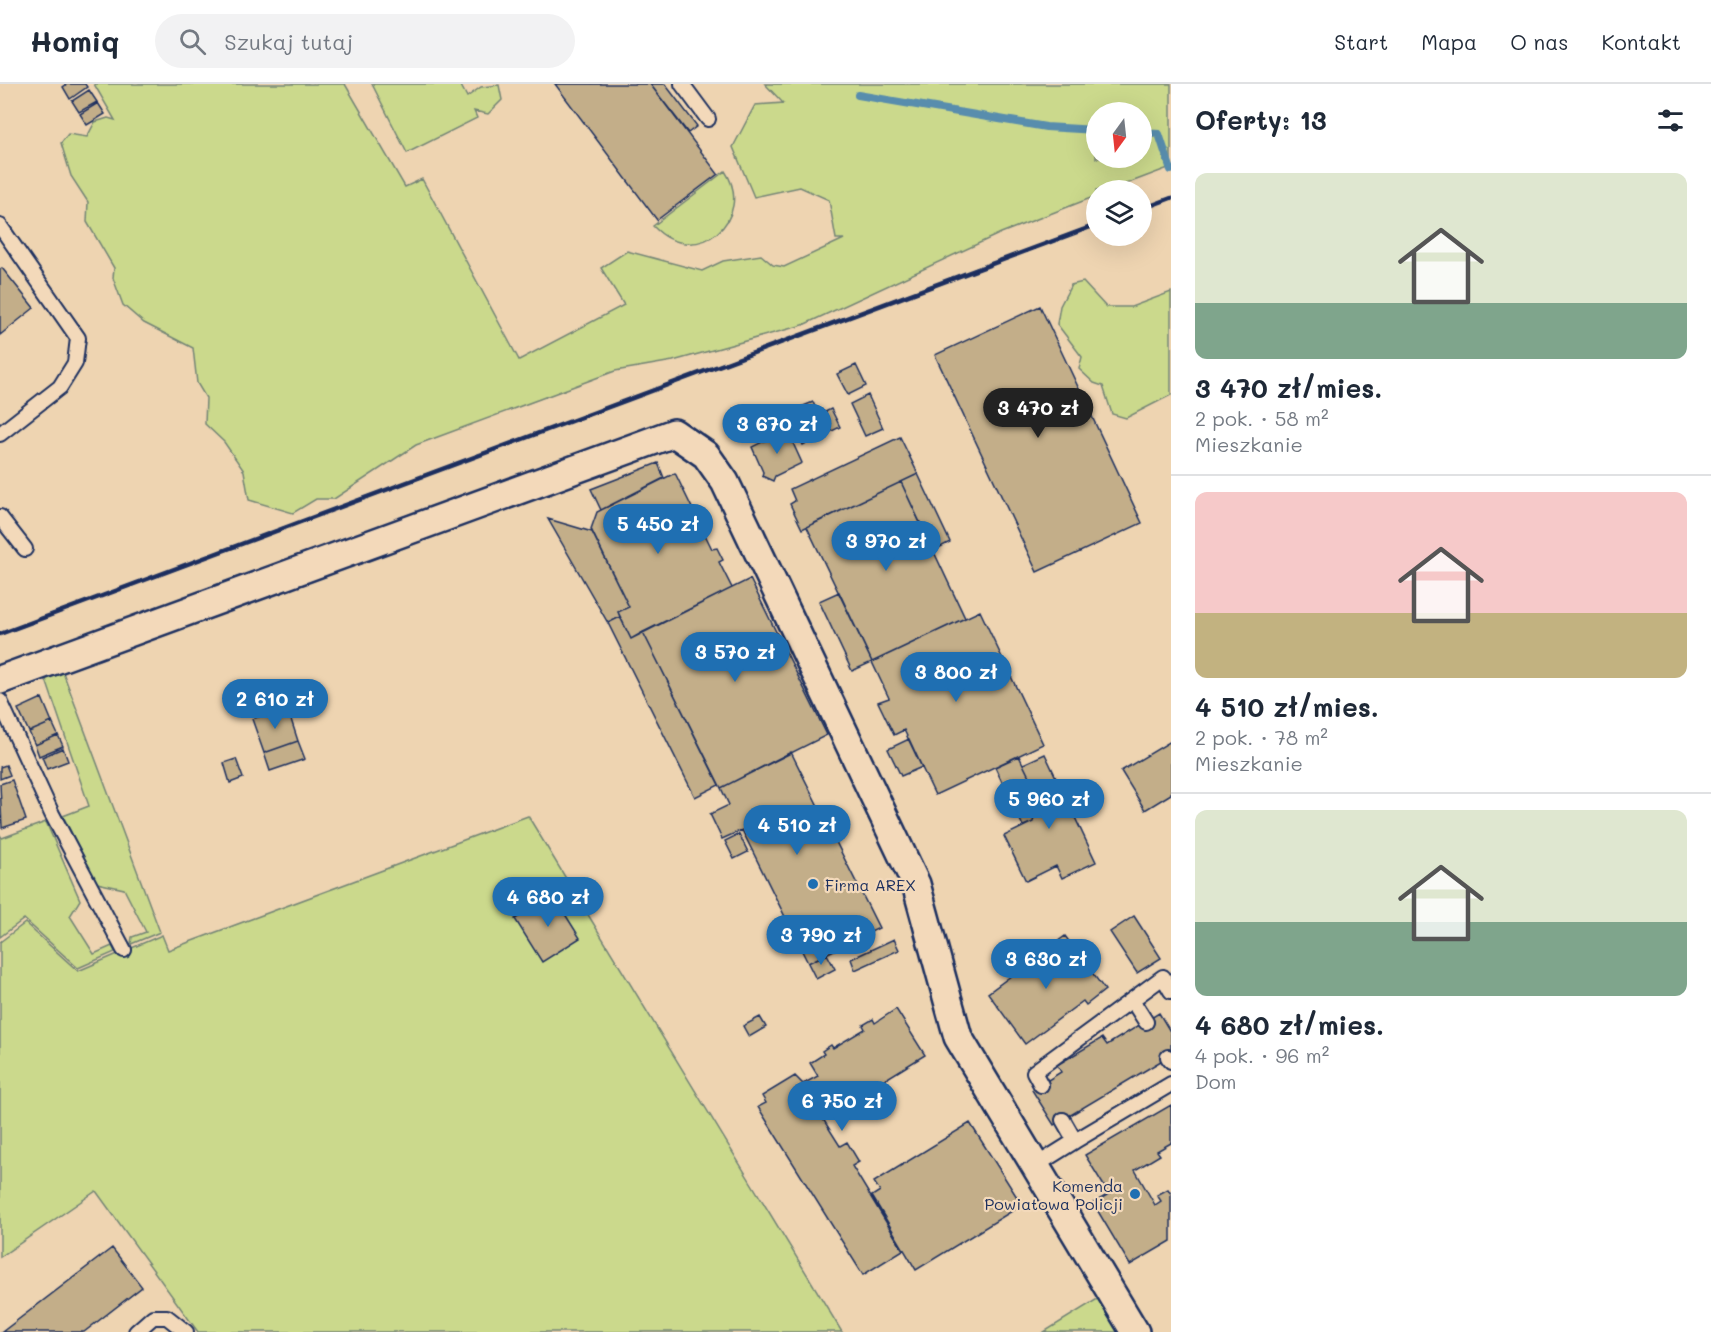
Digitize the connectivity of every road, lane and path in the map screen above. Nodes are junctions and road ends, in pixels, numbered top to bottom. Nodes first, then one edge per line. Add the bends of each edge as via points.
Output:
1 (682, 84) edge
2 (708, 118) dead end
3 (0, 226) edge
4 (0, 434) edge
5 (0, 517) edge
6 (25, 549) dead end
7 (0, 680) edge
8 (0, 701) edge
9 (124, 950) dead end
10 (1171, 991) edge
11 (1132, 1000) junction
12 (1146, 1022) dead end
13 (1171, 1084) edge
14 (1041, 1085) dead end
15 (1063, 1120) dead end
16 (1075, 1141) junction
17 (1035, 1166) junction
18 (136, 1332) edge
19 (186, 1332) edge
20 (1135, 1332) edge

1 - 2 lane
3 - 4 lane via 78,338 75,363 60,387
5 - 6 lane
7 - 17 street via 674,433 706,455 725,482 916,884 958,1036
8 - 9 lane via 52,814
10 - 11 lane via 1163,977
11 - 12 lane
11 - 14 lane via 1034,1072
13 - 16 lane
15 - 16 lane
16 - 17 lane
17 - 20 street
18 - 19 lane via 153,1317 167,1317

